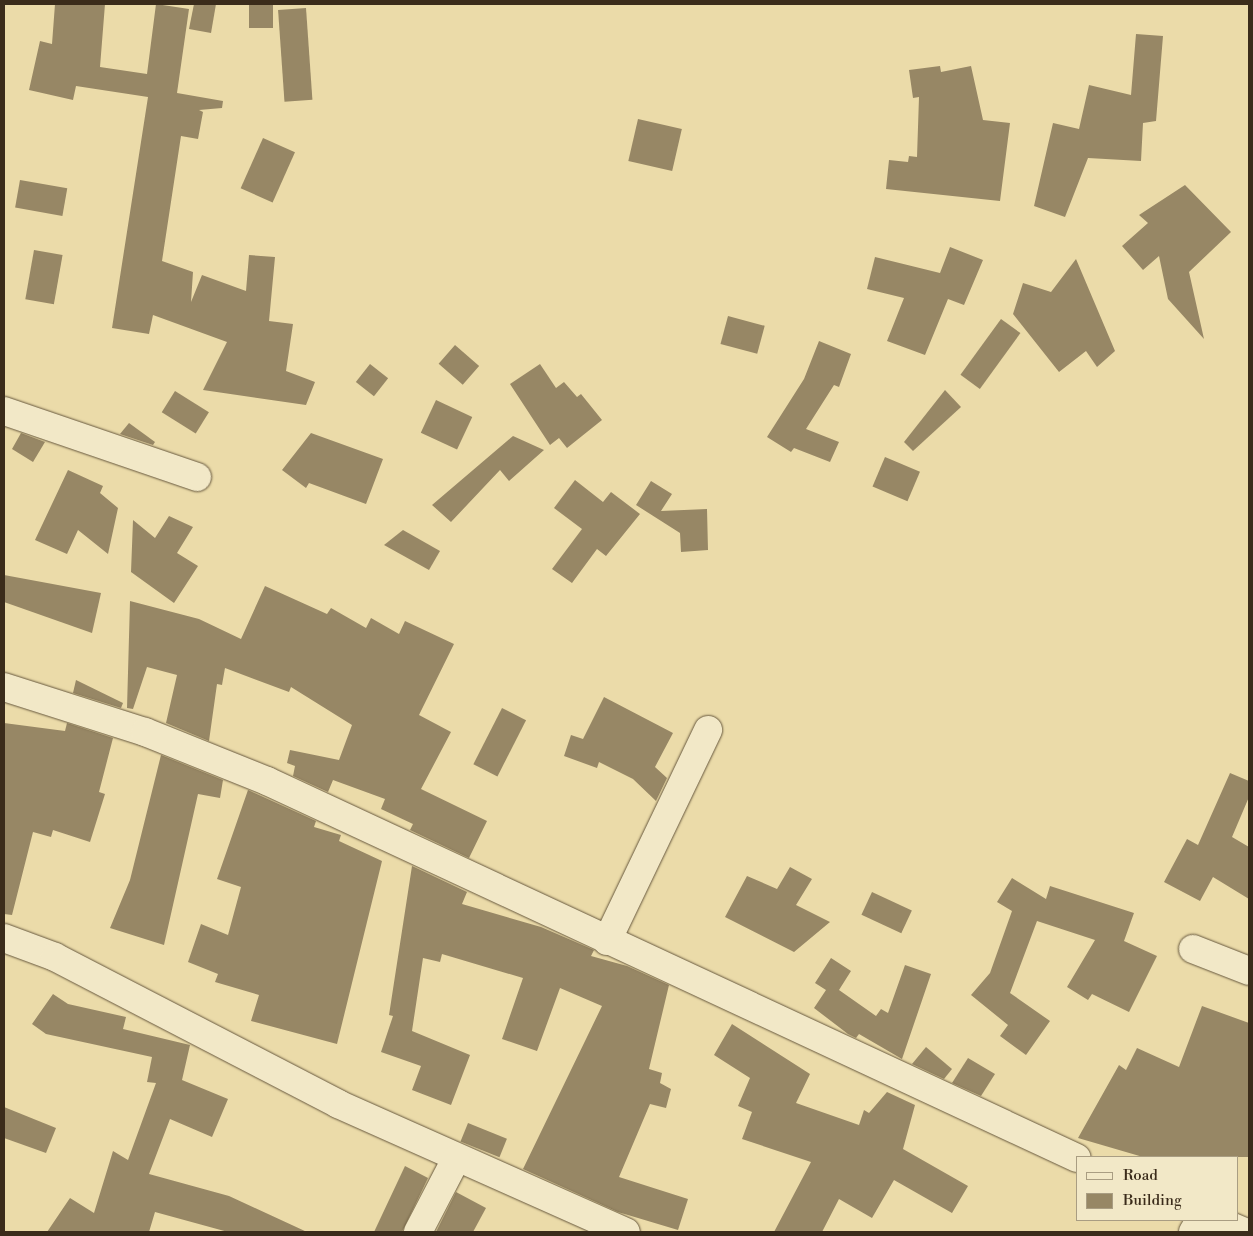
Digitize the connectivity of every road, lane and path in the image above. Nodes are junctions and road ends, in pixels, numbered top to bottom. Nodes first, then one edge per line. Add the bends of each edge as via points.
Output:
1 (4, 411) edge
2 (197, 477) dead end
3 (4, 687) edge
4 (708, 730) dead end
5 (4, 938) edge
6 (607, 941) junction
7 (1193, 949) dead end
8 (1249, 971) edge
9 (1076, 1158) edge
10 (456, 1159) junction
11 (1199, 1221) edge
12 (1218, 1221) edge
13 (418, 1232) edge
14 (626, 1232) edge
15 (1193, 1232) edge
16 (1244, 1232) edge

1 - 2 street
3 - 6 street via 144,732 267,781
4 - 6 street
5 - 10 street via 55,957 338,1104
6 - 9 street
7 - 8 street
10 - 13 street
10 - 14 street
11 - 15 street
12 - 16 street

